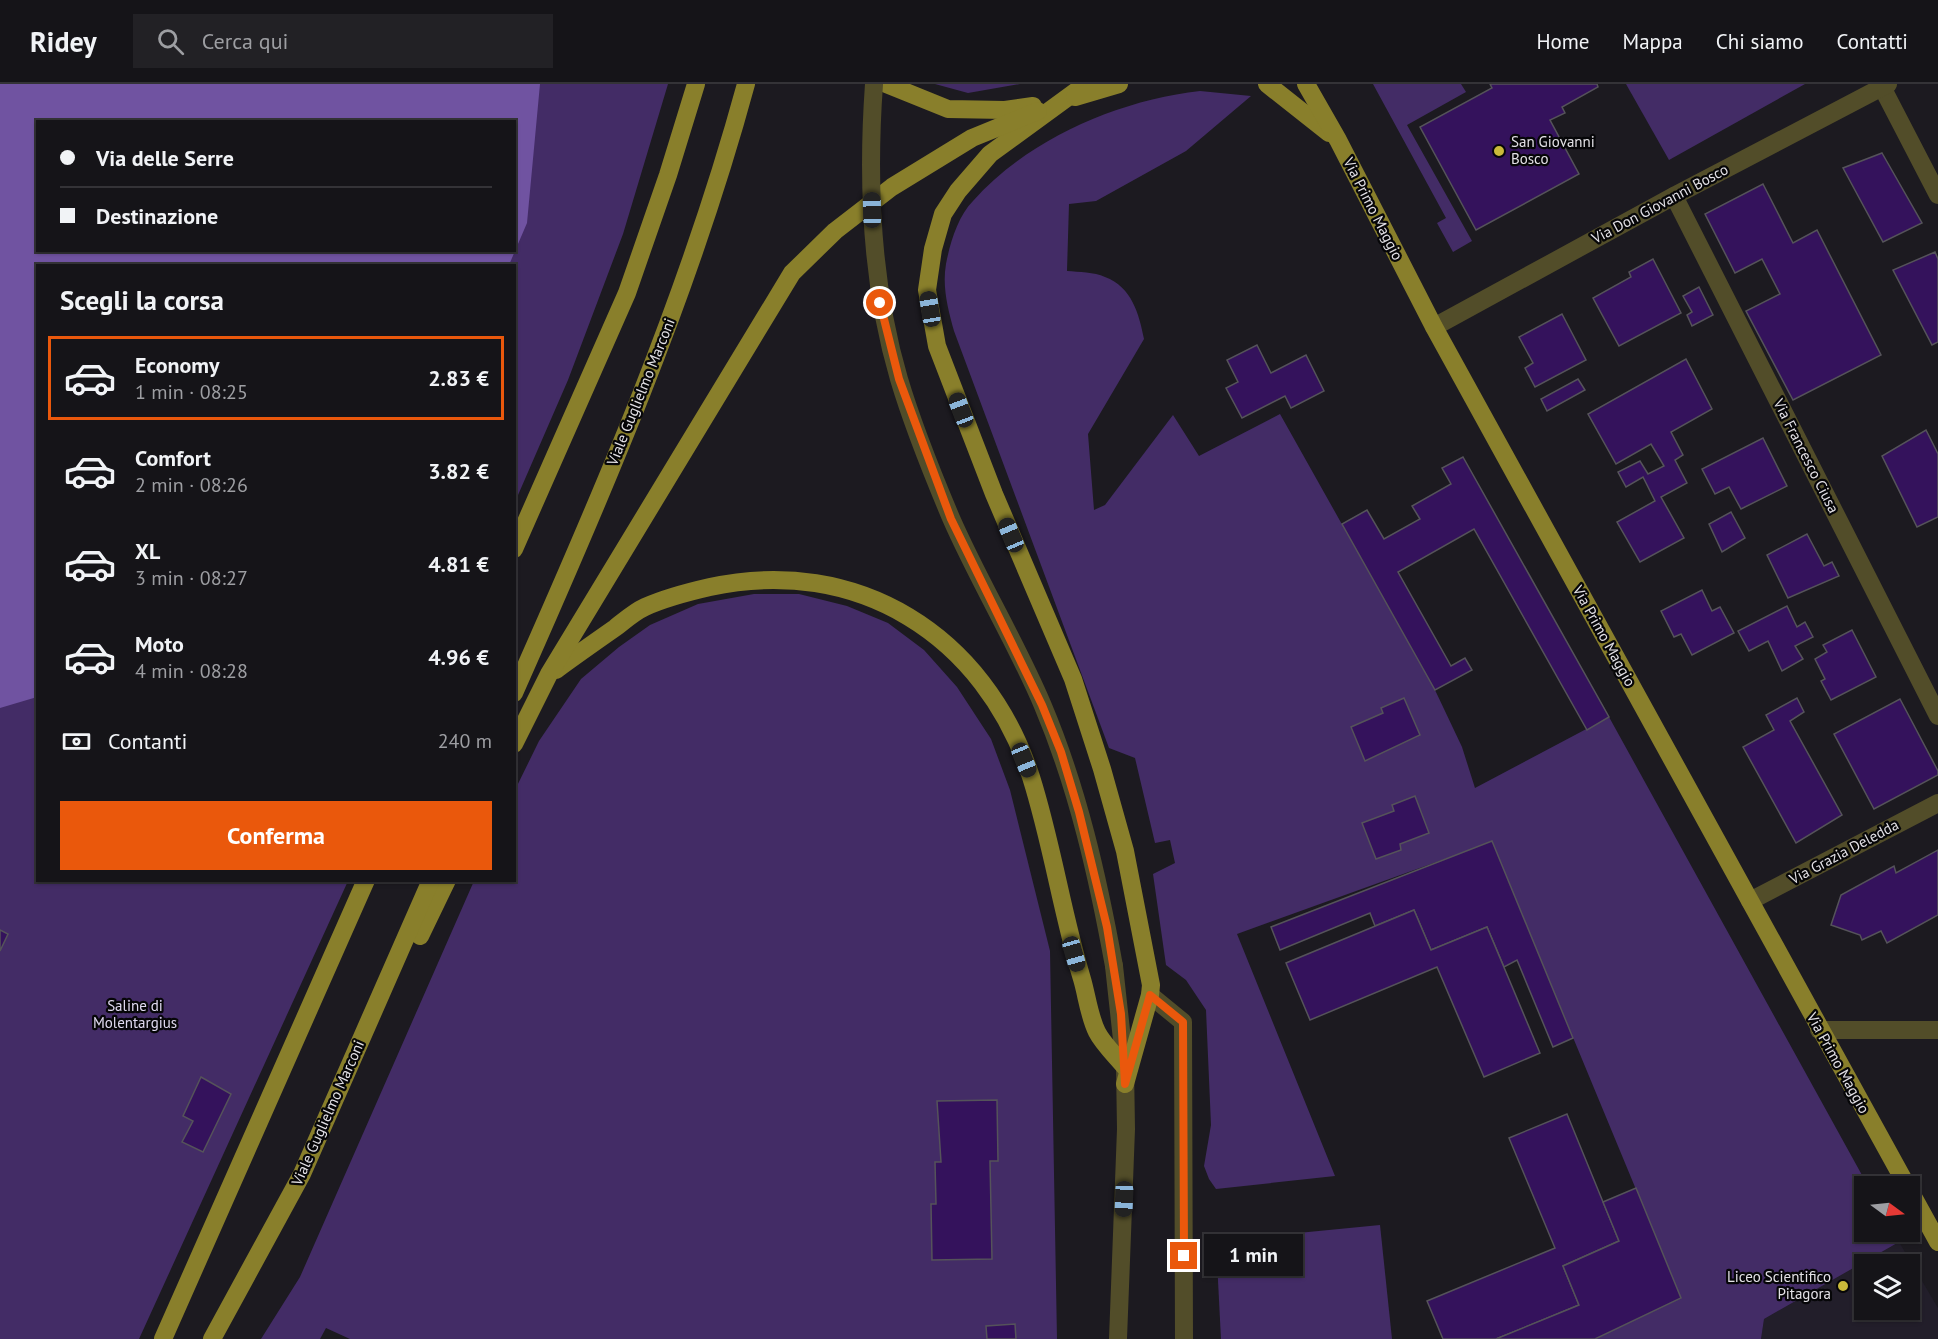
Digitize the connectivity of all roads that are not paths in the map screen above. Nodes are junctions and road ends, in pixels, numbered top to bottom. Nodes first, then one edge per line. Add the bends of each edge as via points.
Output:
1 (696, 84) edge
2 (746, 84) edge
3 (874, 84) edge
4 (886, 84) edge
5 (1086, 84) edge
6 (1119, 84) edge
7 (1267, 84) edge
8 (1306, 84) edge
9 (1885, 86) edge
10 (1061, 101) junction
11 (1338, 140) junction
12 (1938, 195) edge
13 (1674, 196) junction
14 (1434, 327) junction
15 (516, 544) edge
16 (549, 674) junction
17 (516, 688) edge
18 (1938, 716) edge
19 (516, 740) edge
20 (1938, 803) edge
21 (365, 882) edge
22 (430, 882) edge
23 (446, 882) edge
24 (1750, 901) junction
25 (1150, 995) junction
26 (1820, 1030) junction
27 (1938, 1030) edge
28 (1125, 1076) junction
29 (302, 1174) junction
30 (1901, 1176) edge
31 (1920, 1209) edge
32 (1938, 1242) edge
33 (163, 1339) edge
34 (212, 1339) edge
35 (1118, 1339) edge
36 (1184, 1339) edge

1 - 15 main road via 627,293
2 - 17 main road, Viale Guglielmo Marconi via 724,163 668,327
3 - 28 street, bridge via 872,210 880,303 899,379 951,519 1061,752 1096,880 1114,966
4 - 10 main road via 948,109 1005,110
5 - 10 main road
6 - 10 main road
7 - 11 main road
8 - 11 main road, Via Primo Maggio
9 - 12 street
9 - 13 street, Via Don Giovanni Bosco
10 - 16 main road via 972,138 892,187 835,231 792,273
10 - 25 main road via 990,154 957,191 943,214 927,290 936,346 1073,679 1099,758 1125,851
11 - 14 main road, Via Primo Maggio
13 - 14 street, Via Don Giovanni Bosco
13 - 18 street, Via Francesco Ciusa
14 - 24 main road, Via Primo Maggio
16 - 19 main road
16 - 28 main road via 644,607 732,582 778,579 830,584 909,617 959,655 1001,708 1030,777 1097,1032
20 - 24 street, Via Grazia Deledda
21 - 33 main road
22 - 29 main road, Viale Guglielmo Marconi
23 - 29 main road
24 - 26 main road, Via Primo Maggio
25 - 28 main road
25 - 36 street via 1183,1022
26 - 27 street
26 - 30 main road, Via Primo Maggio
28 - 35 street
29 - 34 main road, Viale Guglielmo Marconi
31 - 32 main road

